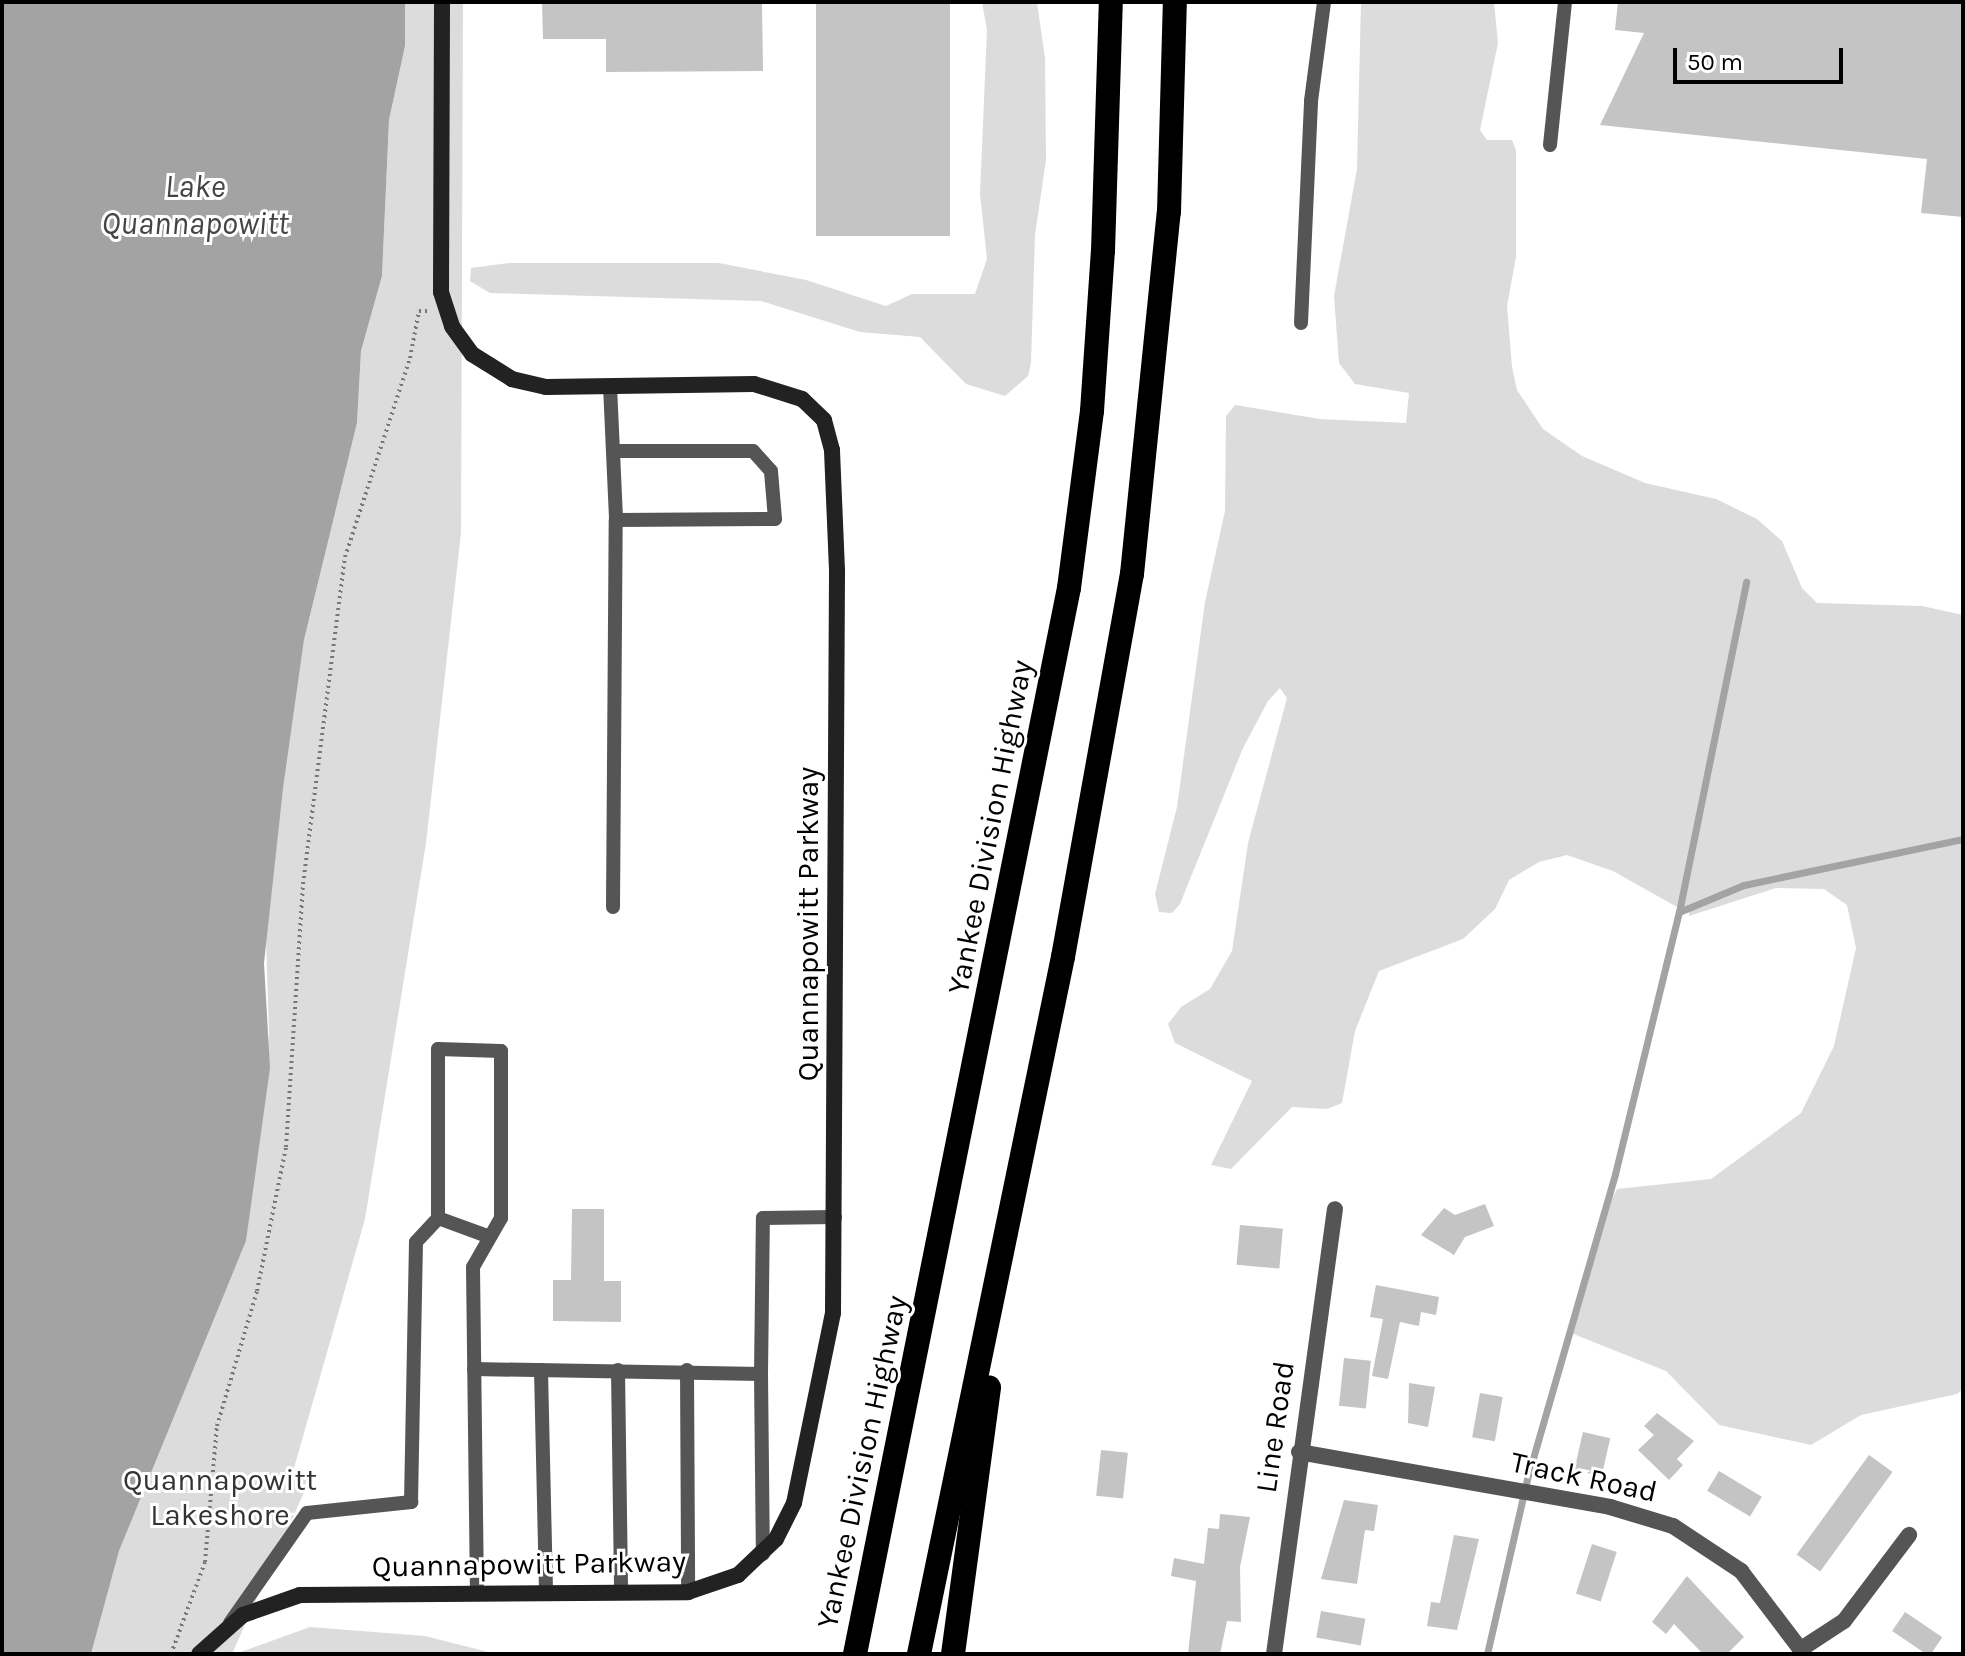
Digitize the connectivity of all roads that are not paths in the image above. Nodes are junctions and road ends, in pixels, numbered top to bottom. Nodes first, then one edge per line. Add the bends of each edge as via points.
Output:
1 (442, 2) edge
2 (1098, 2) edge
3 (1111, 2) edge
4 (1175, 2) edge
5 (1324, 2) edge
6 (1565, 2) edge
7 (1110, 81) junction
8 (1550, 145) dead end
9 (1301, 323) dead end
10 (610, 386) junction
11 (614, 451) junction
12 (616, 520) junction
13 (613, 907) dead end
14 (1335, 1209) dead end
15 (835, 1217) junction
16 (438, 1218) junction
17 (490, 1237) junction
18 (999, 1258) junction
19 (474, 1369) junction
20 (541, 1370) junction
21 (618, 1370) junction
22 (687, 1370) junction
23 (761, 1374) junction
24 (1299, 1452) junction
25 (1909, 1535) dead end
26 (763, 1554) junction
27 (688, 1592) junction
28 (546, 1593) junction
29 (621, 1593) junction
30 (477, 1594) junction
31 (230, 1624) junction
32 (1803, 1651) edge
33 (199, 1654) edge
34 (855, 1654) edge
35 (919, 1654) edge
36 (953, 1654) edge
37 (1274, 1654) edge

1 - 10 street, Quannapowitt Parkway via 446,315 472,354 512,379 546,387
2 - 7 highway
3 - 7 highway, Yankee Division Highway
4 - 18 highway via 1169,212 1132,574 1072,913
5 - 9 lane via 1311,101
6 - 8 lane
7 - 34 highway, Yankee Division Highway via 1093,397 1069,588
10 - 11 lane
10 - 15 street, Quannapowitt Parkway via 754,384 802,399 824,420 832,450 837,570
11 - 12 lane
11 - 12 lane via 753,451 771,471 775,519
12 - 13 lane
14 - 24 street, Line Road
15 - 23 lane via 763,1218
15 - 26 street, Quannapowitt Parkway via 833,1313 818,1391 794,1503
16 - 17 lane
16 - 17 lane via 438,1049 501,1051 501,1218
16 - 31 lane via 416,1242 411,1502 307,1513
17 - 19 lane via 473,1267
18 - 35 highway
18 - 36 highway
19 - 20 lane
19 - 30 lane
20 - 21 lane
20 - 28 lane
21 - 22 lane
21 - 29 lane
22 - 23 lane
22 - 27 lane
23 - 26 lane
24 - 32 street, Track Road via 1535,1493 1635,1514 1685,1532 1741,1571
24 - 37 street, Line Road
25 - 32 street via 1844,1621
26 - 27 street, Quannapowitt Parkway via 726,1581
27 - 29 street, Quannapowitt Parkway
28 - 29 street, Quannapowitt Parkway
28 - 30 street, Quannapowitt Parkway
30 - 31 street, Quannapowitt Parkway via 300,1595
31 - 33 street, Quannapowitt Parkway

